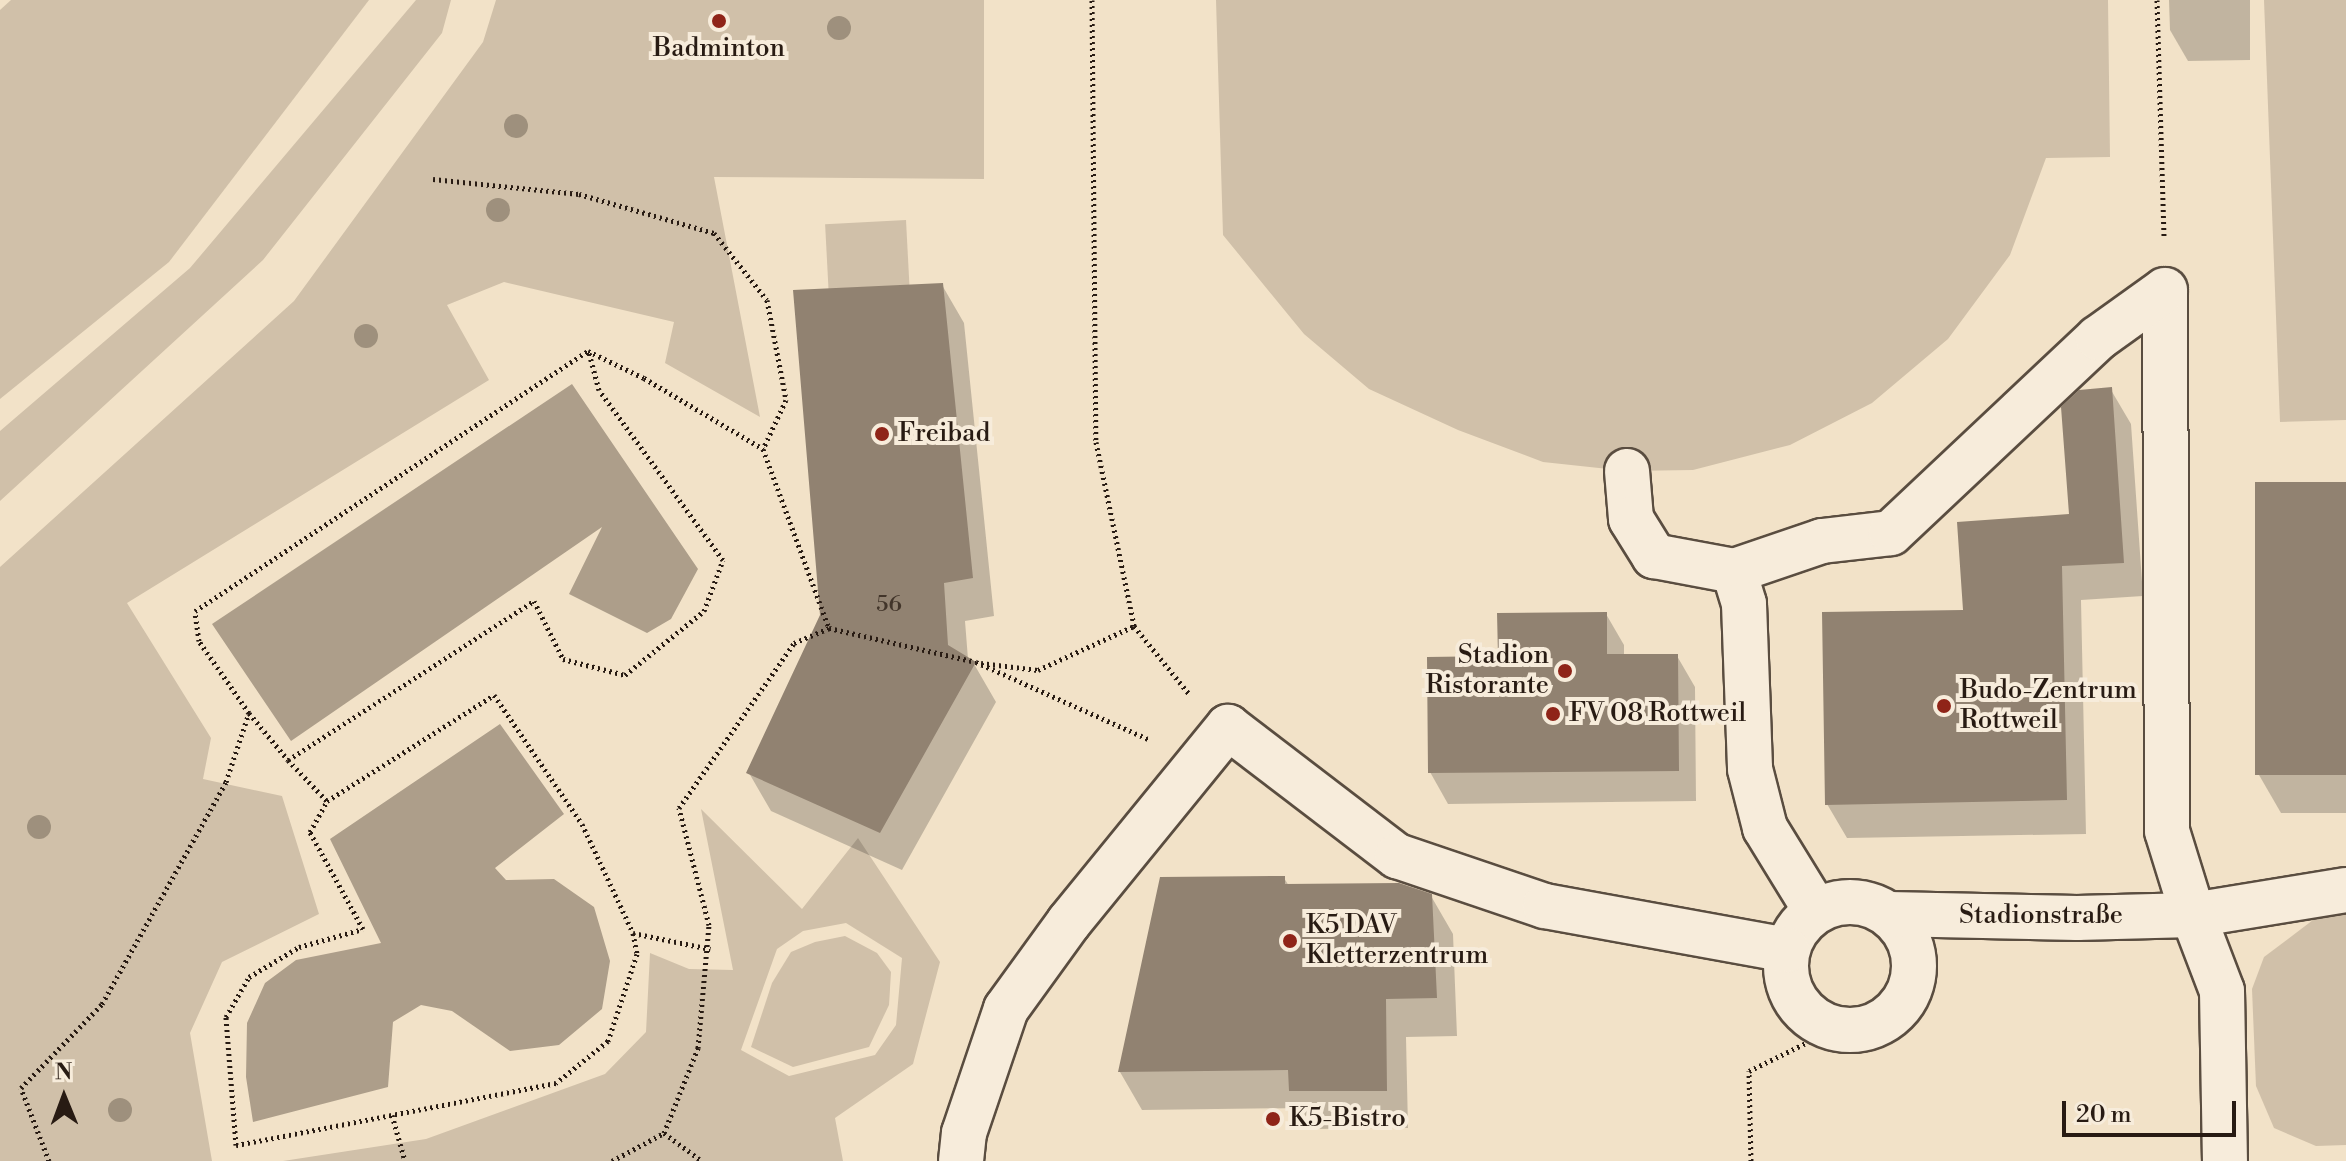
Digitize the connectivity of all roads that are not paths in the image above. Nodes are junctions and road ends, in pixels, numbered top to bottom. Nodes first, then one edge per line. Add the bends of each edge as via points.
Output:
1 (1627, 471) dead end
2 (1734, 571) junction
3 (2346, 890) edge
4 (1816, 911) junction
5 (1889, 914) junction
6 (2193, 915) junction
7 (1787, 950) junction
8 (961, 1161) edge
9 (2225, 1161) edge

1 - 2 street via 1631,519 1654,556
2 - 4 street via 1744,604 1750,769 1765,828
2 - 6 street via 1822,541 1891,533 2098,338 2165,290 2167,831
3 - 6 street, Stadionstraße
4 - 5 street via 1840,902 1866,903
4 - 7 street via 1798,927
5 - 6 street, Stadionstraße
5 - 7 street via 1905,932 1914,956 1912,981 1902,1005 1883,1021 1859,1029 1834,1029 1811,1018 1794,999 1785,975
6 - 9 street via 2222,991
7 - 8 street via 1545,906 1397,856 1228,727 1069,922 1006,1009 964,1133

